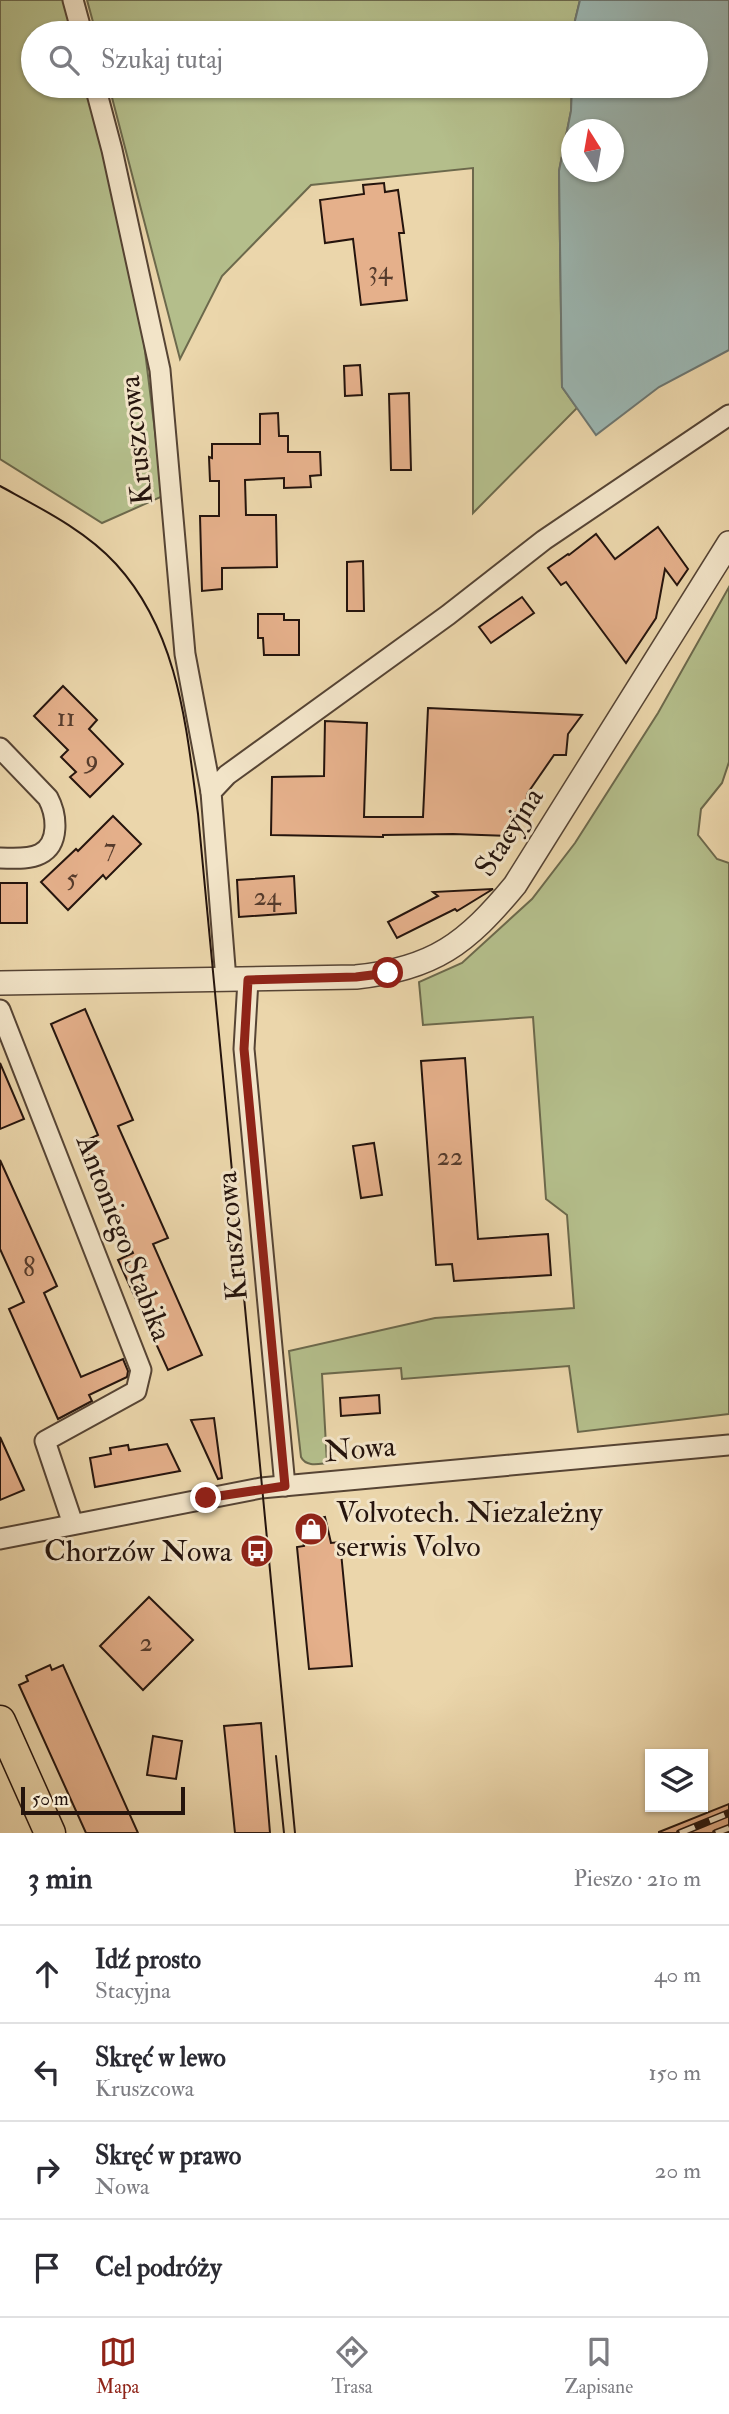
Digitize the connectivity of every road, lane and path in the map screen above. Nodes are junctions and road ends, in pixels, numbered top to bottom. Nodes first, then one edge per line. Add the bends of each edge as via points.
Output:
1 (73, 0) edge
2 (79, 21) edge
3 (98, 98) edge
4 (729, 415) edge
5 (729, 543) edge
6 (0, 748) edge
7 (211, 792) junction
8 (0, 858) edge
9 (237, 980) junction
10 (0, 983) edge
11 (0, 1010) edge
12 (729, 1445) edge
13 (285, 1486) junction
14 (72, 1524) junction
15 (0, 1539) edge
16 (0, 1721) edge
17 (50, 1833) edge

1 - 2 street
3 - 7 street, Kruszcowa via 160,370 185,654
4 - 7 street via 544,540
5 - 9 street, Stacyjna via 515,885 486,921 452,948 388,973
6 - 8 street via 48,798 55,826 49,847 41,854
7 - 9 street, Kruszcowa
9 - 10 street
9 - 13 street, Kruszcowa
11 - 14 street, Antoniego Stabika via 141,1370 136,1391 45,1441
12 - 13 street, Nowa
13 - 14 street, Nowa
14 - 15 street, Nowa
16 - 17 main road

